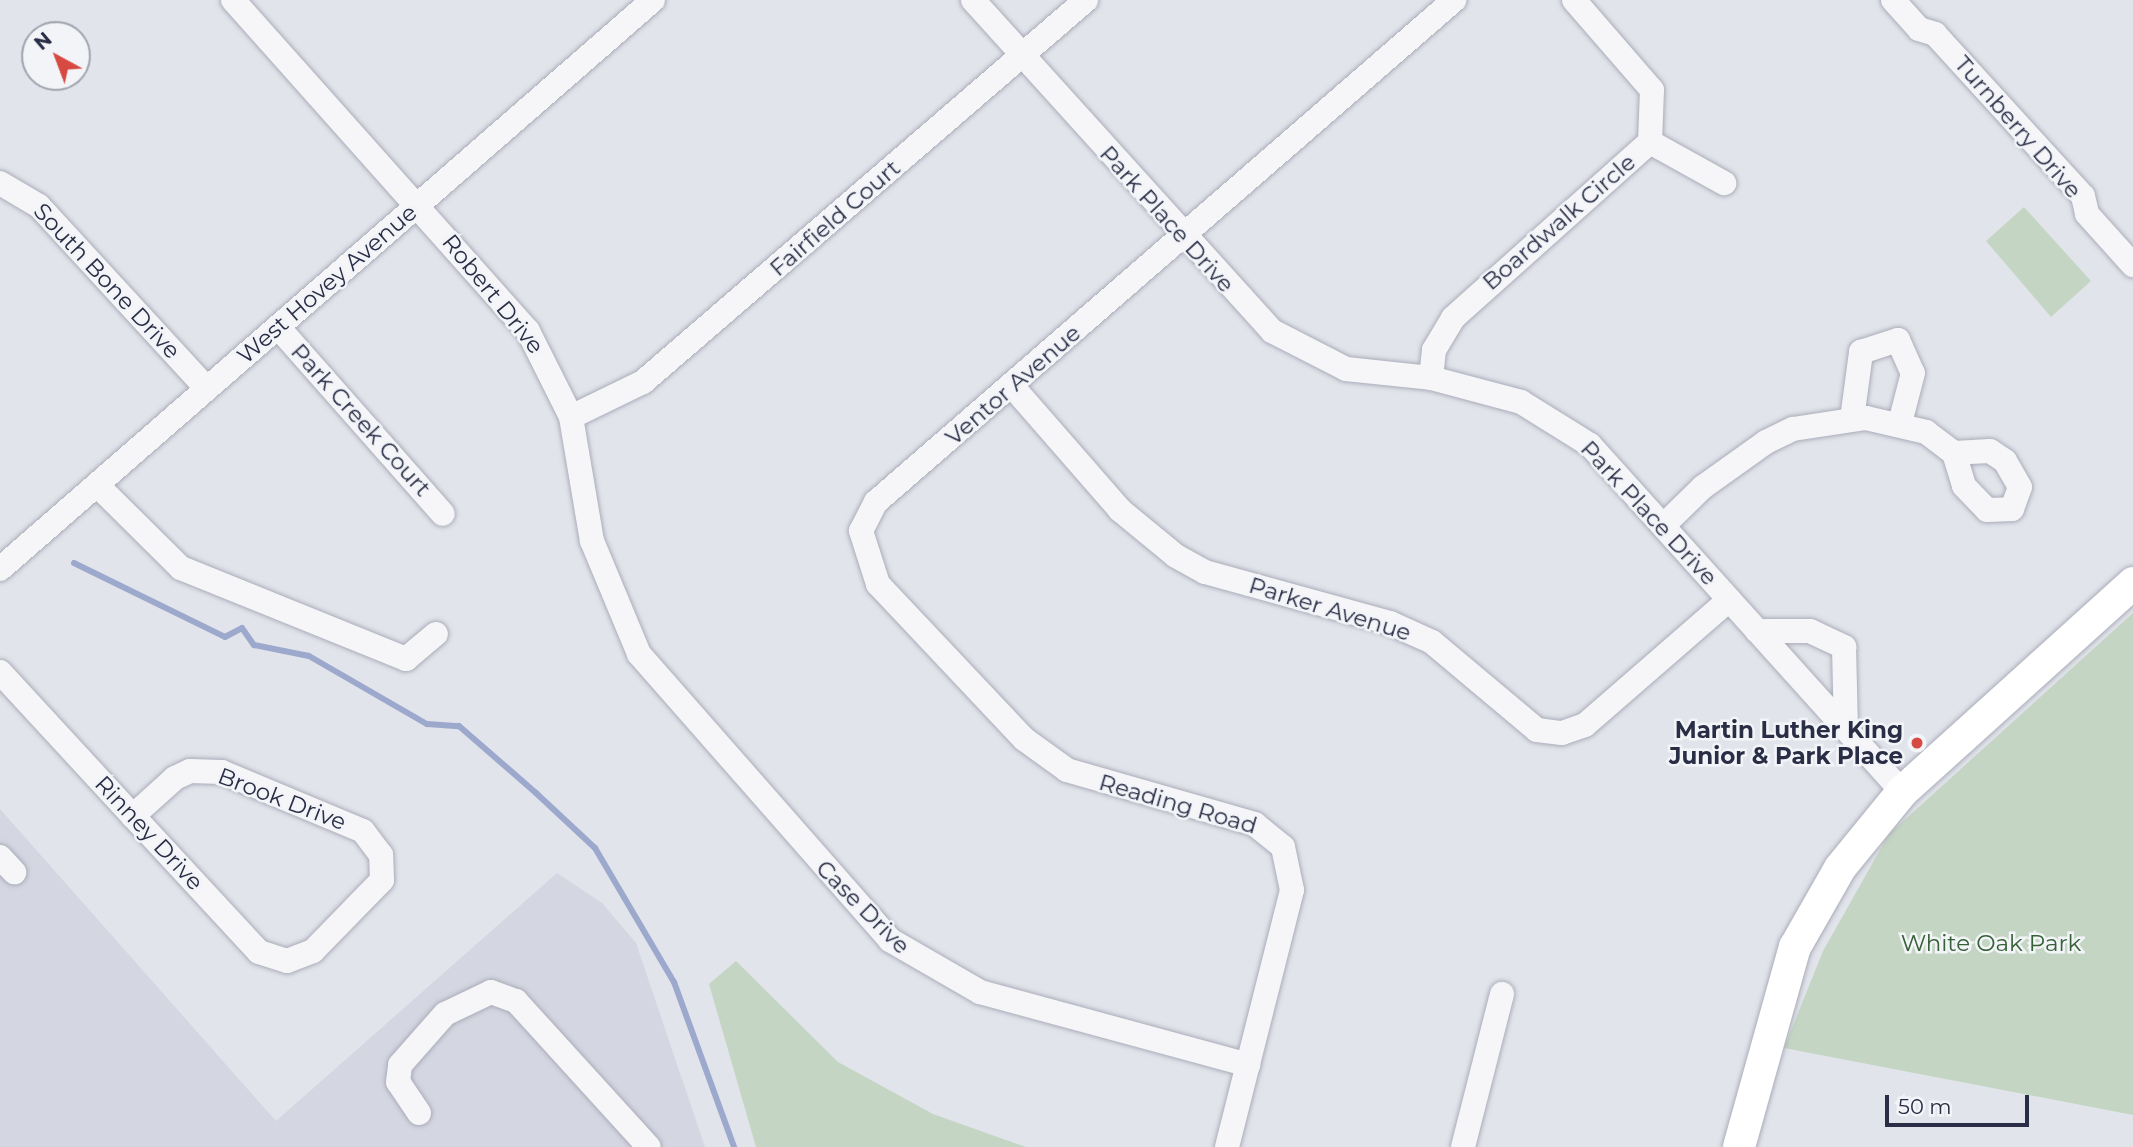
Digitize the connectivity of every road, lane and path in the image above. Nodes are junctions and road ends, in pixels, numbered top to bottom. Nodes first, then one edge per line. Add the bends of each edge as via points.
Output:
1 (653, 0) edge
2 (973, 0) edge
3 (1086, 0) edge
4 (1454, 0) edge
5 (1574, 0) edge
6 (1893, 0) edge
7 (236, 1) edge
8 (1021, 56) junction
9 (1650, 142) junction
10 (0, 183) edge
11 (1724, 183) dead end
12 (419, 204) junction
13 (1182, 236) junction
14 (2133, 265) edge
15 (278, 327) junction
16 (1431, 378) junction
17 (1012, 386) junction
18 (207, 389) junction
19 (571, 417) junction
20 (1852, 419) junction
21 (1900, 423) junction
22 (1954, 453) dead end
23 (97, 485) junction
24 (443, 513) dead end
25 (1664, 525) junction
26 (861, 544) joint
27 (0, 569) edge
28 (604, 576) joint
29 (2133, 583) edge
30 (1729, 600) junction
31 (1757, 631) junction
32 (436, 634) dead end
33 (0, 672) edge
34 (1846, 729) junction
35 (1902, 792) junction
36 (133, 816) junction
37 (313, 951) joint
38 (1502, 993) dead end
39 (1248, 1065) junction
40 (419, 1113) dead end
41 (649, 1147) edge
42 (1227, 1147) edge
43 (1463, 1147) edge
44 (1739, 1147) edge

1 - 12 street, West Hovey Avenue
2 - 8 street, Park Place Drive
3 - 8 street, Fairfield Court
4 - 13 street
5 - 9 street, Boardwalk Circle via 1652,90
6 - 14 street, Turnberry Drive via 1919,29 1935,34 2083,196 2087,214
7 - 12 street, Robert Drive
8 - 13 street, Park Place Drive
8 - 19 street, Fairfield Court via 643,382
9 - 11 street
9 - 16 street, Boardwalk Circle via 1452,318 1434,351
10 - 18 street, South Bone Drive via 39,206
12 - 15 street, West Hovey Avenue
12 - 19 street, Robert Drive via 528,331
13 - 16 street, Park Place Drive via 1272,331 1305,351 1346,369
13 - 17 street, Ventor Avenue
15 - 18 street, West Hovey Avenue
15 - 24 street, Park Creek Court
16 - 25 street, Park Place Drive via 1498,394 1548,416 1590,445
17 - 26 street, Ventor Avenue via 876,502
17 - 30 street, Parker Avenue via 1120,510 1176,556 1205,572 1390,623 1432,642 1537,730 1562,733 1585,725
18 - 23 street, West Hovey Avenue
19 - 28 street, Robert Drive
20 - 21 street
20 - 21 street via 1861,352 1898,340 1913,373
20 - 25 street via 1793,429 1766,442 1721,472
21 - 22 street via 1926,432
23 - 27 street, West Hovey Avenue
23 - 32 street via 181,568 406,659
25 - 30 street, Park Place Drive
26 - 39 street, Reading Road via 878,584 1024,739 1067,770 1255,824 1283,846 1292,890
28 - 39 street, Case Drive via 656,678 890,940 980,992
29 - 35 main road
30 - 31 street, Park Place Drive
31 - 34 street, Park Place Drive
31 - 34 street via 1810,631 1844,647
33 - 36 street, Rinney Drive
34 - 35 street, Park Place Drive
35 - 44 main road via 1840,868 1795,947
36 - 37 street, Rinney Drive via 259,952 286,961
36 - 37 street, Brook Drive via 175,778 190,771 222,772 363,831 383,866 375,893
38 - 43 street
39 - 42 street, Reading Road
40 - 41 street via 398,1082 400,1065 445,1014 491,992 516,1001

